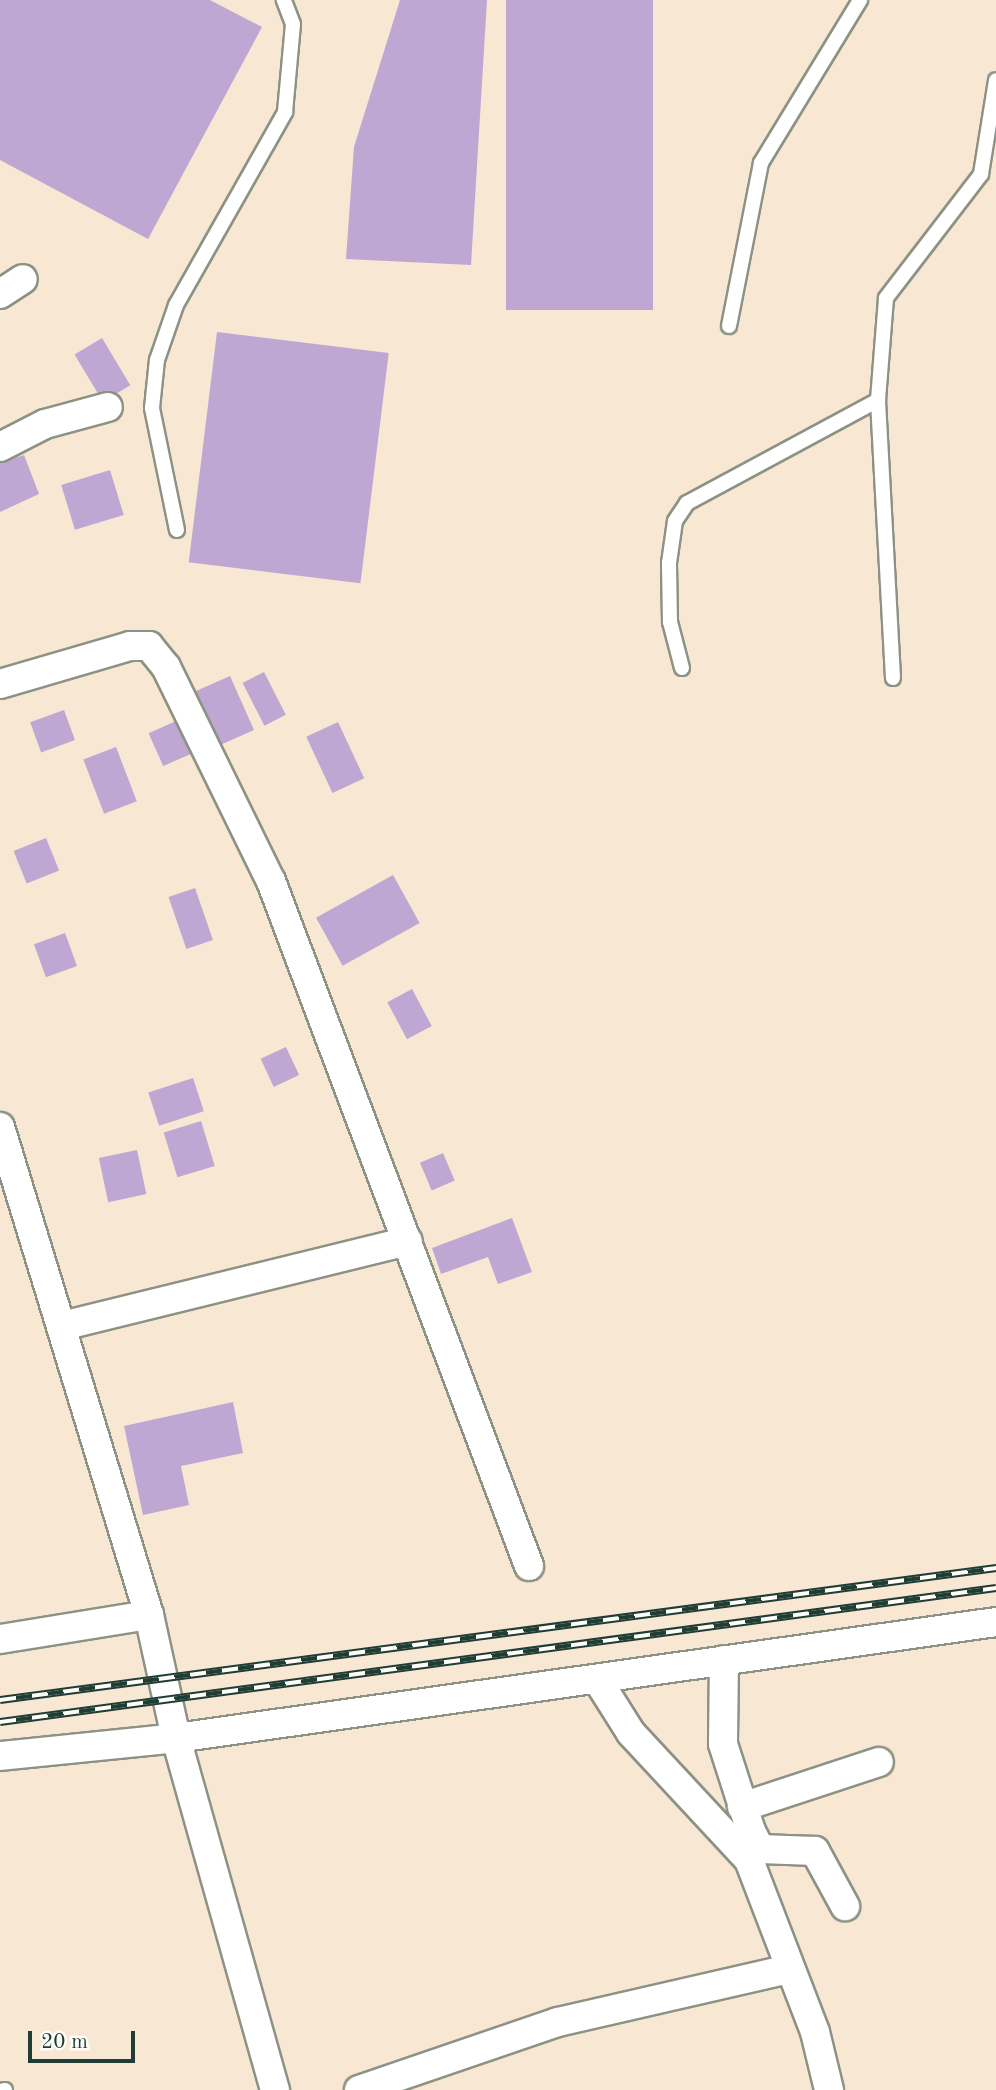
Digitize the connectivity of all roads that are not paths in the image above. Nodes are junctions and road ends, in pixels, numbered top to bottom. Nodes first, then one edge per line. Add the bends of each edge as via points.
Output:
1 (284, 0) edge
2 (860, 0) edge
3 (996, 80) edge
4 (729, 327) dead end
5 (878, 400) junction
6 (108, 407) dead end
7 (0, 447) edge
8 (177, 530) dead end
9 (682, 668) dead end
10 (892, 678) dead end
11 (0, 684) edge
12 (0, 1127) edge
13 (408, 1241) junction
14 (62, 1326) junction
15 (529, 1566) dead end
16 (149, 1615) junction
17 (996, 1622) edge
18 (0, 1639) edge
19 (724, 1660) junction
20 (597, 1679) junction
21 (176, 1738) junction
22 (0, 1756) edge
23 (879, 1762) dead end
24 (742, 1807) junction
25 (845, 1906) dead end
26 (789, 1969) junction
27 (275, 2090) edge
28 (359, 2090) edge
29 (829, 2090) edge

1 - 8 lane via 293,24 285,112 176,305 157,360 152,408
2 - 4 lane via 761,163
3 - 5 lane via 981,174 886,298
5 - 9 lane via 687,503 675,521 669,563 670,622
5 - 10 lane
6 - 7 street via 46,424
11 - 13 street via 130,646 149,646 166,667 271,881
12 - 14 street
13 - 14 street
13 - 15 street
14 - 16 street
16 - 18 street
16 - 21 street
17 - 19 street
19 - 20 street
19 - 24 street via 723,1744
20 - 21 street
20 - 26 street via 631,1733 749,1860
21 - 22 street
21 - 27 street
23 - 24 street
24 - 25 street via 760,1849 815,1851
26 - 28 street via 558,2022
26 - 29 street via 815,2032

